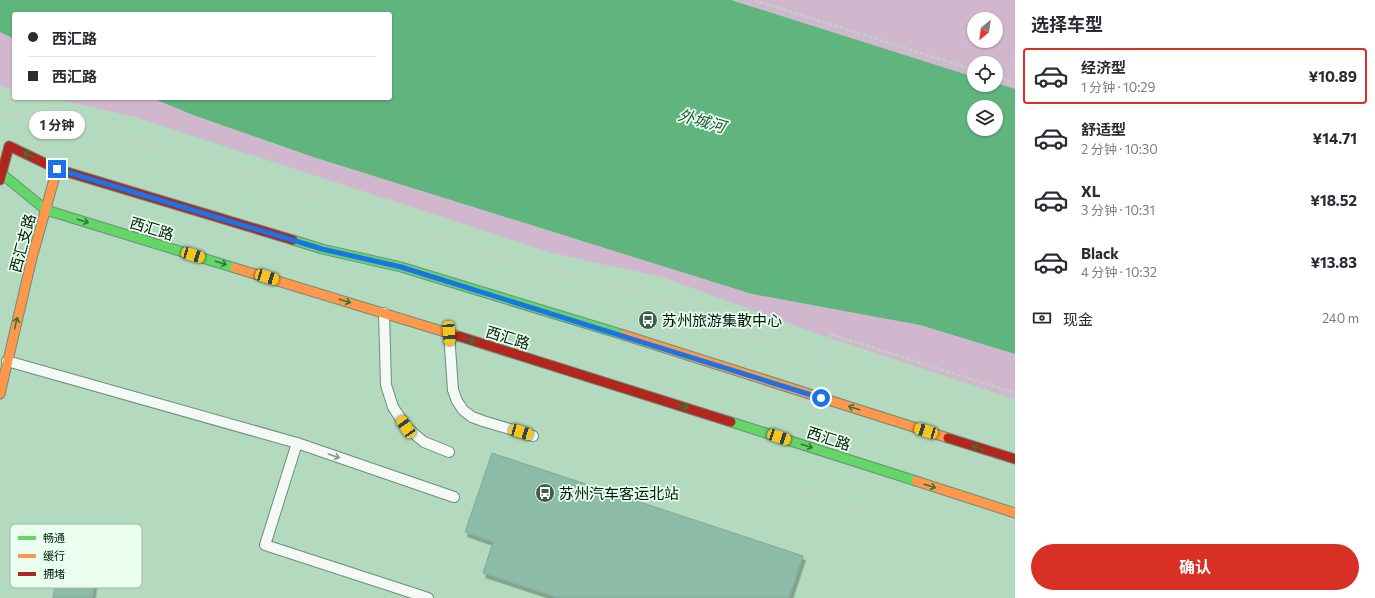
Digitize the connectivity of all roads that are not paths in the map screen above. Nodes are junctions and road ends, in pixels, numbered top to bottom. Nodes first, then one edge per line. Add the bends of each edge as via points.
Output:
1 (57, 169) junction
2 (1, 177) edge
3 (46, 210) junction
4 (384, 314) junction
5 (449, 333) junction
6 (7, 360) junction
7 (0, 394) edge
8 (533, 436) dead end
9 (297, 443) junction
10 (449, 452) dead end
11 (1015, 459) edge
12 (454, 497) dead end
13 (1015, 513) edge
14 (428, 598) edge

1 -> 2 main road, 西汇路 via 9,146
1 - 3 main road, 西汇支路
11 -> 1 main road, 西汇路 via 401,267 322,249
2 - 3 main road, 西汇路
3 -> 4 main road, 西汇路
6 -> 3 main road, 西汇支路
4 - 5 main road, 西汇路
4 - 10 lane via 386,384 393,407 406,427 424,442
5 - 8 lane via 453,390 463,410 482,420
5 -> 13 main road, 西汇路
6 - 7 main road, 西汇支路
6 - 9 lane
9 -> 12 lane
9 - 14 lane via 265,545

